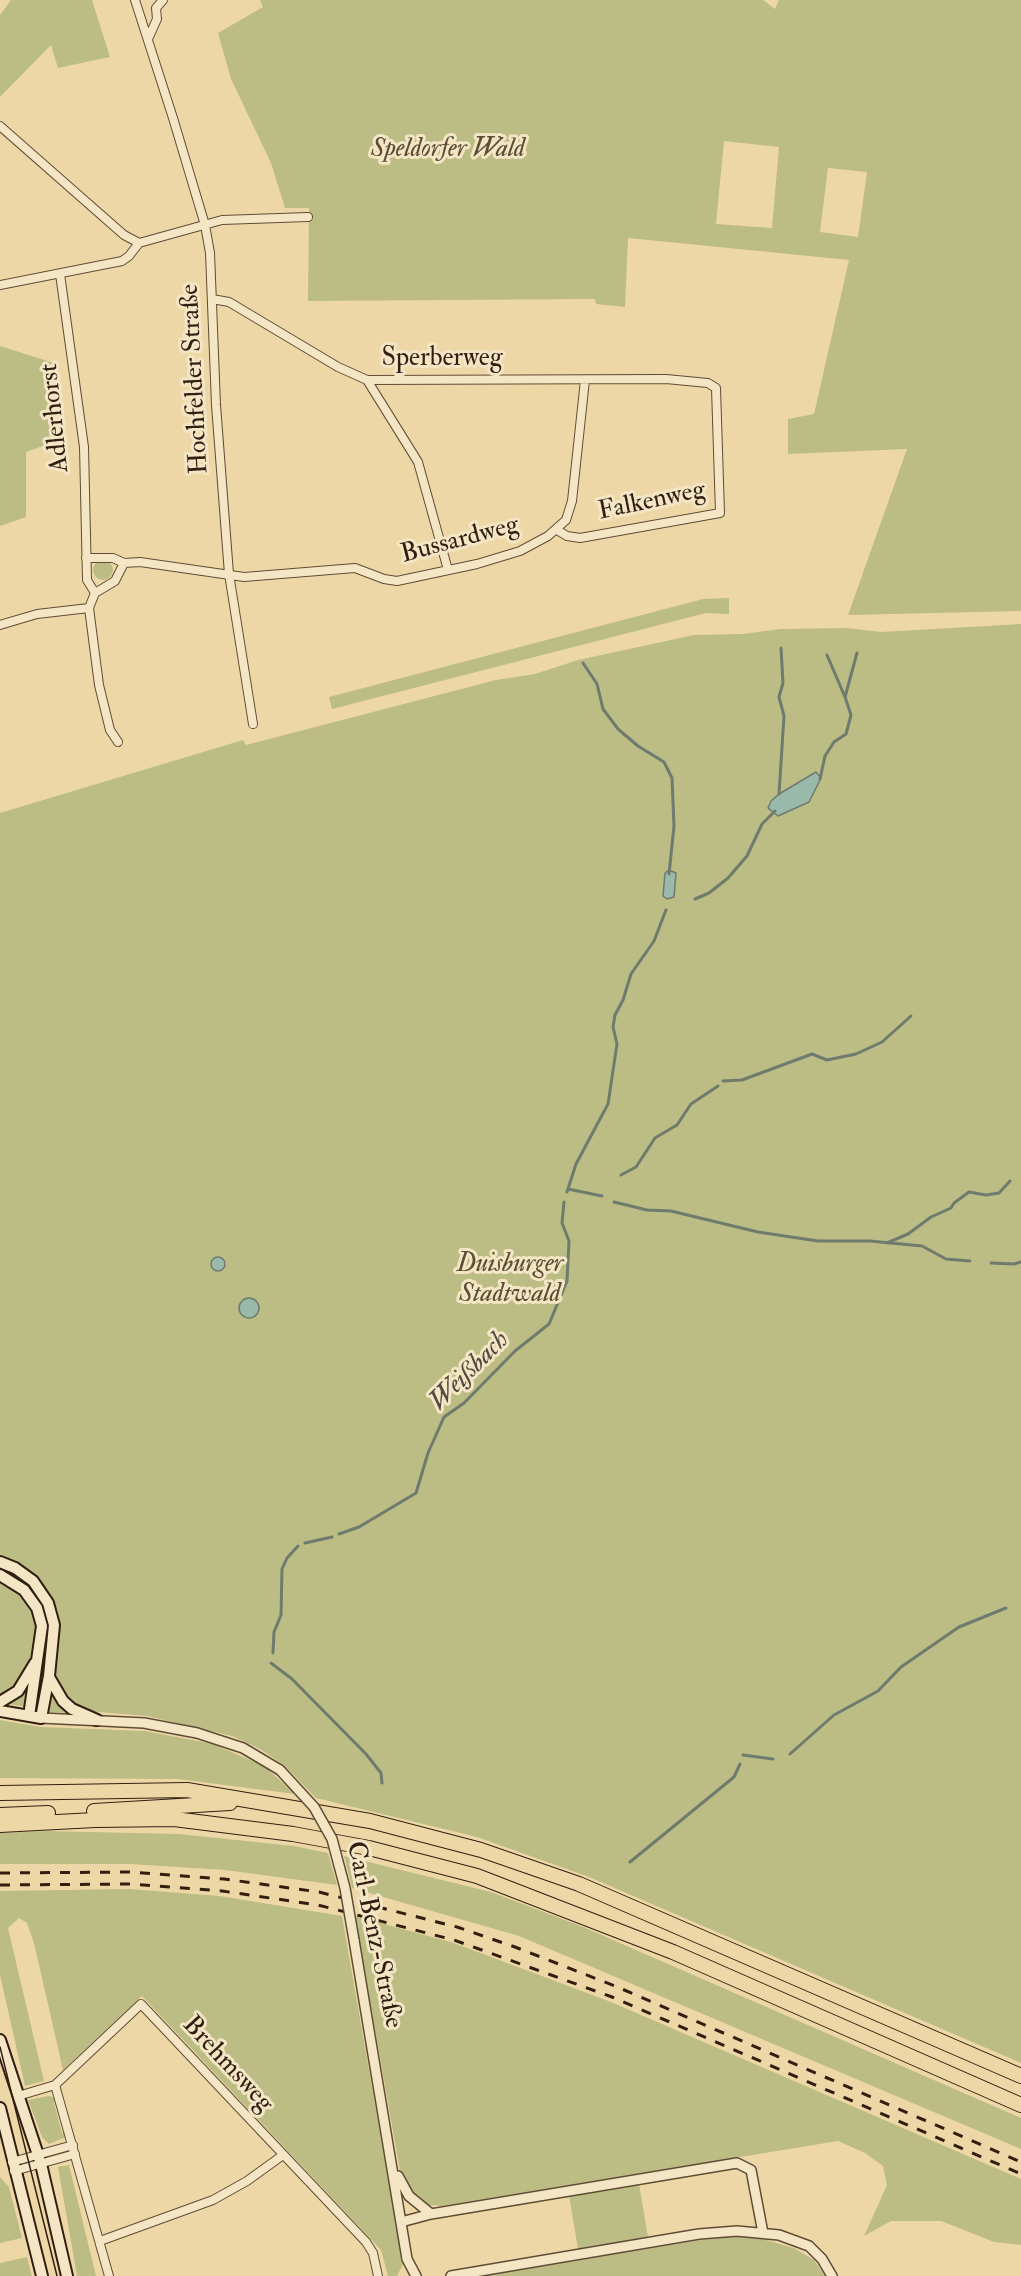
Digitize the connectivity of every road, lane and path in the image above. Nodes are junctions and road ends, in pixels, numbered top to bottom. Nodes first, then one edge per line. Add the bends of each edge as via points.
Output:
1 (135, 0) edge
2 (163, 0) edge
3 (148, 39) junction
4 (0, 126) edge
5 (308, 216) dead end
6 (205, 225) junction
7 (139, 243) junction
8 (60, 274) junction
9 (0, 285) edge
10 (212, 299) junction
11 (367, 380) junction
12 (585, 380) junction
13 (557, 530) junction
14 (86, 558) junction
15 (124, 563) junction
16 (448, 570) junction
17 (229, 574) junction
18 (95, 594) junction
19 (89, 608) junction
20 (0, 625) edge
21 (253, 724) dead end
22 (118, 742) dead end
23 (0, 1562) edge
24 (0, 1575) edge
25 (40, 1652) junction
26 (49, 1676) junction
27 (0, 1702) edge
28 (0, 1711) edge
29 (35, 1717) junction
30 (97, 1720) junction
31 (0, 1793) edge
32 (254, 1801) junction
33 (0, 1815) edge
34 (0, 1825) edge
35 (0, 2040) edge
36 (1021, 2076) edge
37 (55, 2085) junction
38 (18, 2096) junction
39 (1021, 2104) edge
40 (0, 2108) edge
41 (73, 2145) junction
42 (75, 2154) junction
43 (283, 2155) junction
44 (392, 2157) junction
45 (39, 2159) junction
46 (13, 2167) junction
47 (430, 2214) junction
48 (401, 2222) junction
49 (763, 2233) junction
50 (100, 2241) junction
51 (42, 2276) edge
52 (68, 2276) edge
53 (109, 2276) edge
54 (378, 2276) edge
55 (416, 2276) edge
56 (451, 2276) edge
57 (832, 2276) edge

1 - 3 street, Hochfelder Straße
2 - 3 street via 156,8 157,20
3 - 6 street, Hochfelder Straße
4 - 7 street via 124,235
5 - 6 street via 222,220
6 - 7 street
6 - 10 street, Hochfelder Straße
7 - 8 street via 122,261
8 - 9 street
8 - 14 street, Adlerhorst via 84,447
10 - 11 street, Sperberweg via 229,302
10 - 17 street, Hochfelder Straße
11 - 12 street, Sperberweg
11 - 16 street via 418,462
12 - 13 street via 572,501 566,520
12 - 13 street, Falkenweg via 666,379 716,388 720,513 580,538
13 - 16 street, Bussardweg via 520,551
14 - 15 street, Bussardweg via 113,558
14 - 18 street, Adlerhorst via 87,580
15 - 17 street, Bussardweg
15 - 18 street via 116,581
16 - 17 street, Bussardweg via 397,580 340,567 244,577
17 - 21 street, Hochfelder Straße
18 - 19 street
19 - 20 street via 37,614
19 - 22 street via 99,685 110,730
23 - 26 main road via 25,1575 48,1602 54,1625
24 - 25 main road via 24,1590 37,1608 42,1626
25 - 27 main road via 18,1691
25 - 29 main road
26 - 29 main road
26 - 30 main road via 63,1701
28 - 29 main road, Carl-Benz-Straße
29 - 30 street, Carl-Benz-Straße
30 - 44 street, Carl-Benz-Straße, bridge via 144,1723 215,1738 257,1755 280,1770 314,1807 332,1839 345,1888
31 - 32 highway via 187,1790
32 - 33 highway
32 - 36 highway via 370,1821 481,1850 568,1881
34 - 39 highway via 174,1819 369,1848 477,1876 673,1952
35 - 38 main road
37 - 38 street, Brehmsweg
37 - 41 street
37 - 43 street, Brehmsweg via 141,2004
38 - 45 main road
40 - 46 main road
41 - 42 street
41 - 45 street
42 - 45 street
42 - 50 street
43 - 50 street via 213,2200
43 - 54 street, Brehmsweg via 369,2246
44 - 47 street, Carl-Benz-Straße via 406,2193
44 - 48 street, Carl-Benz-Straße
45 - 46 street
45 - 52 main road
46 - 51 main road
47 - 48 street
47 - 49 street via 737,2163 751,2170
48 - 55 street, Carl-Benz-Straße via 408,2264
49 - 56 street via 717,2231
49 - 57 street via 809,2246
50 - 53 street

